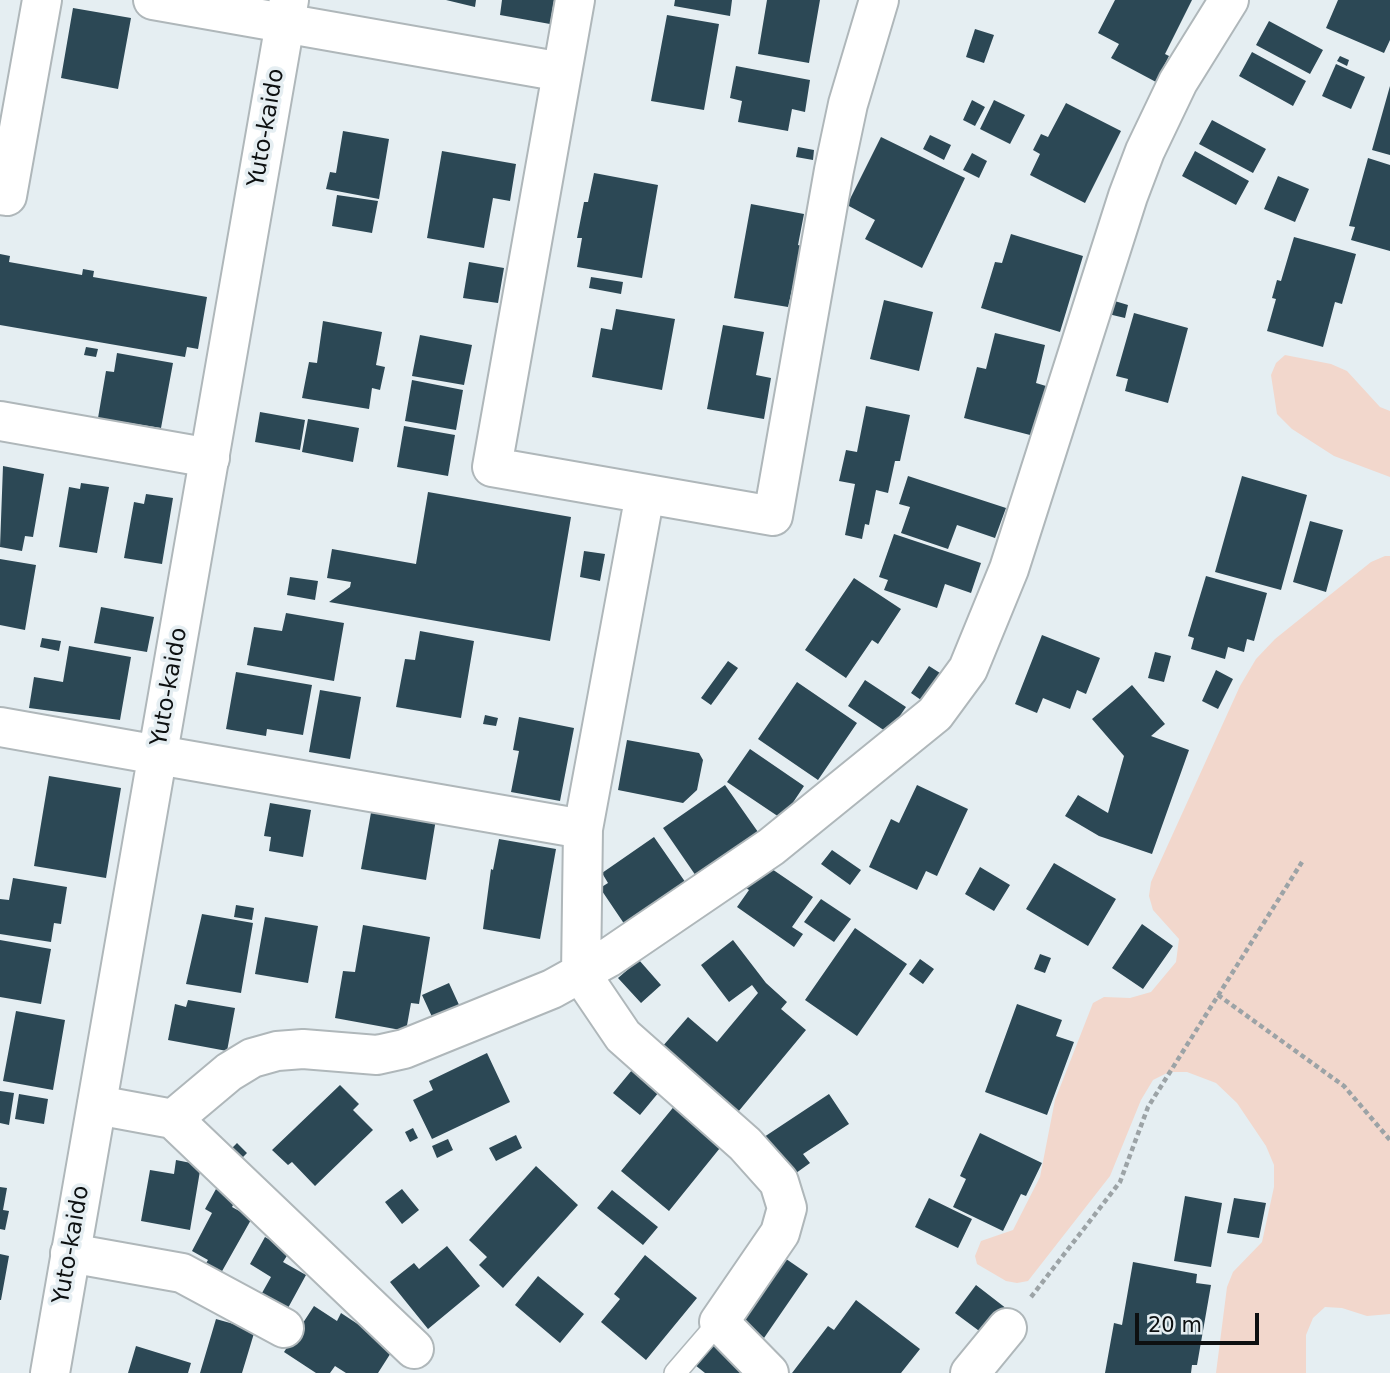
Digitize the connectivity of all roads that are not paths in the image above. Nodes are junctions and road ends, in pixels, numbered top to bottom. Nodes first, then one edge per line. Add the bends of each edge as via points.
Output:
1 (42, 0) edge
2 (153, 0) edge
3 (575, 0) edge
4 (879, 0) edge
5 (1229, 0) edge
6 (287, 11) edge
7 (562, 72) junction
8 (0, 195) edge
9 (0, 421) edge
10 (209, 458) junction
11 (645, 494) junction
12 (0, 727) edge
13 (158, 755) junction
14 (583, 829) junction
15 (581, 974) junction
16 (97, 1105) junction
17 (173, 1119) junction
18 (70, 1254) junction
19 (719, 1322) junction
20 (284, 1328) dead end
21 (1007, 1328) road end
22 (414, 1349) dead end
23 (50, 1373) edge
24 (675, 1373) edge
25 (769, 1373) edge
26 (970, 1373) edge

1 - 8 street via 7,196
2 - 6 street
3 - 7 street
4 - 11 street via 834,170 773,516
5 - 15 street via 1178,82 1136,174 1009,569 974,656 953,693 903,743 771,848
6 - 7 street
6 - 10 street, Yuto-kaido
7 - 11 street via 492,467
9 - 10 street
10 - 13 street, Yuto-kaido
11 - 14 street
12 - 13 street
13 - 14 street
13 - 16 street, Yuto-kaido
14 - 15 street
15 - 17 street via 404,1049 377,1055 303,1049 252,1058
15 - 19 street via 623,1036 745,1144 779,1182 787,1198 787,1216 780,1233
16 - 17 street
16 - 18 street, Yuto-kaido
17 - 22 street
18 - 20 street via 182,1273
18 - 23 street, Yuto-kaido
19 - 24 lane
19 - 25 street
21 - 26 street

